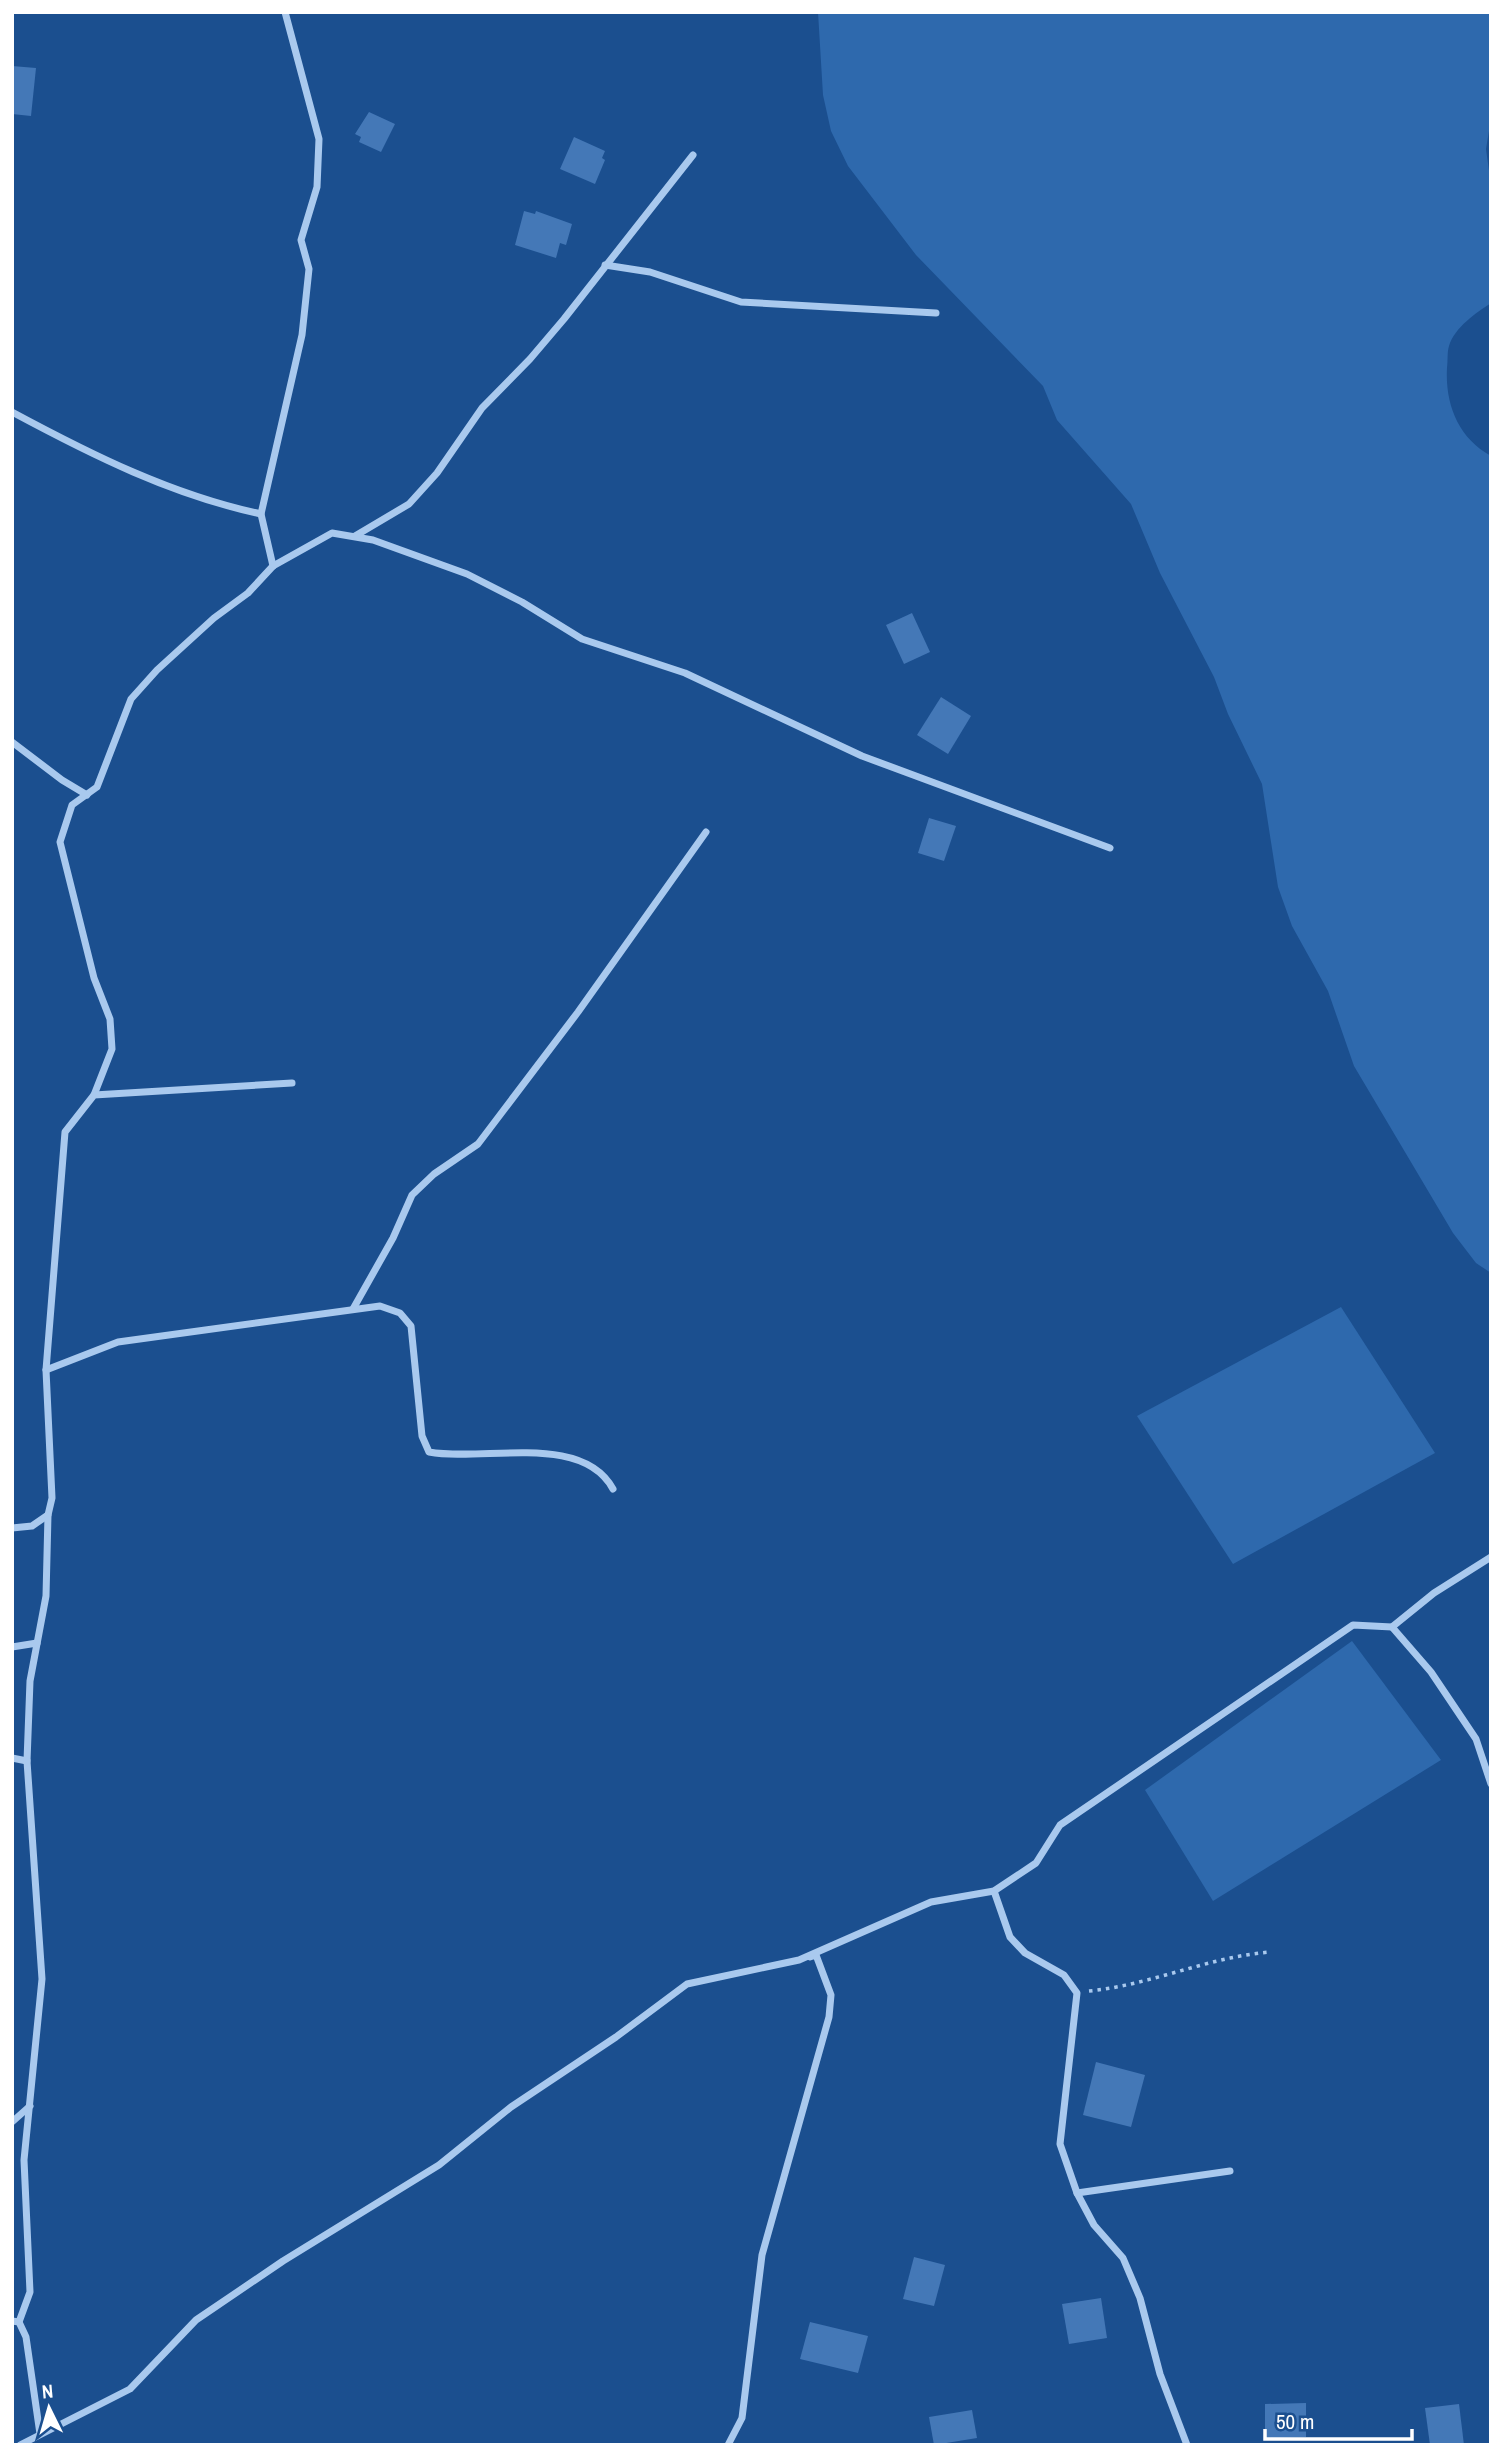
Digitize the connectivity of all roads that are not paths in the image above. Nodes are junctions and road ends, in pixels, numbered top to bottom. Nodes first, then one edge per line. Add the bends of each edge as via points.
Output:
1 (285, 12) edge
2 (693, 155) dead end
3 (605, 265) junction
4 (936, 313) dead end
5 (12, 412) edge
6 (261, 514) junction
7 (354, 537) junction
8 (273, 566) junction
9 (12, 742) edge
10 (87, 795) junction
11 (706, 832) dead end
12 (1110, 848) dead end
13 (292, 1083) dead end
14 (94, 1095) junction
15 (353, 1309) junction
16 (46, 1370) junction
17 (614, 1489) dead end
18 (48, 1515) junction
19 (12, 1528) edge
20 (1491, 1557) edge
21 (1392, 1627) junction
22 (37, 1643) junction
23 (12, 1647) edge
24 (12, 1758) edge
25 (27, 1761) junction
26 (1491, 1784) edge
27 (994, 1891) junction
28 (799, 1960) junction
29 (31, 2105) junction
30 (12, 2122) edge
31 (1230, 2171) dead end
32 (1077, 2193) junction
33 (16, 2322) edge
34 (40, 2434) junction
35 (20, 2445) edge
36 (727, 2445) edge
37 (1187, 2445) edge

1 - 6 street via 318,139 317,187 301,240 309,269 302,335
2 - 3 street
3 - 4 street via 650,272 741,302
3 - 7 street via 530,359 482,408 438,473 410,504
5 - 6 street via 167,488
6 - 8 street
7 - 8 street via 332,533
7 - 12 street via 467,574 582,639 685,673 862,756
8 - 10 street via 248,593 188,640 131,699 97,787
9 - 10 street
10 - 14 street via 72,805 60,842 94,978 110,1019 112,1049
11 - 15 street via 478,1144 412,1195
13 - 14 street
14 - 16 street via 65,1132
15 - 16 street via 118,1342
15 - 17 street via 380,1306 400,1313 411,1326 422,1436 429,1452 447,1456 556,1454 583,1460 606,1476
16 - 18 street via 52,1498
18 - 19 street via 32,1526
18 - 22 street via 46,1596
20 - 21 street
21 - 26 street via 1476,1739
21 - 27 street via 1353,1625 1060,1825 1036,1864
22 - 23 street
22 - 25 street via 30,1681
24 - 25 street
25 - 29 street via 42,1979
27 - 28 street via 931,1902
27 - 32 street via 1010,1937 1025,1953 1063,1975 1077,1993 1060,2144
28 - 34 street via 687,1984 511,2108 439,2165 196,2320 130,2389
28 - 36 street via 816,1955 831,1995 829,2017 762,2255 741,2418
29 - 30 street
29 - 33 street via 24,2160 30,2292
31 - 32 street
32 - 37 street via 1094,2225 1123,2258
33 - 34 street via 26,2337
34 - 35 street

